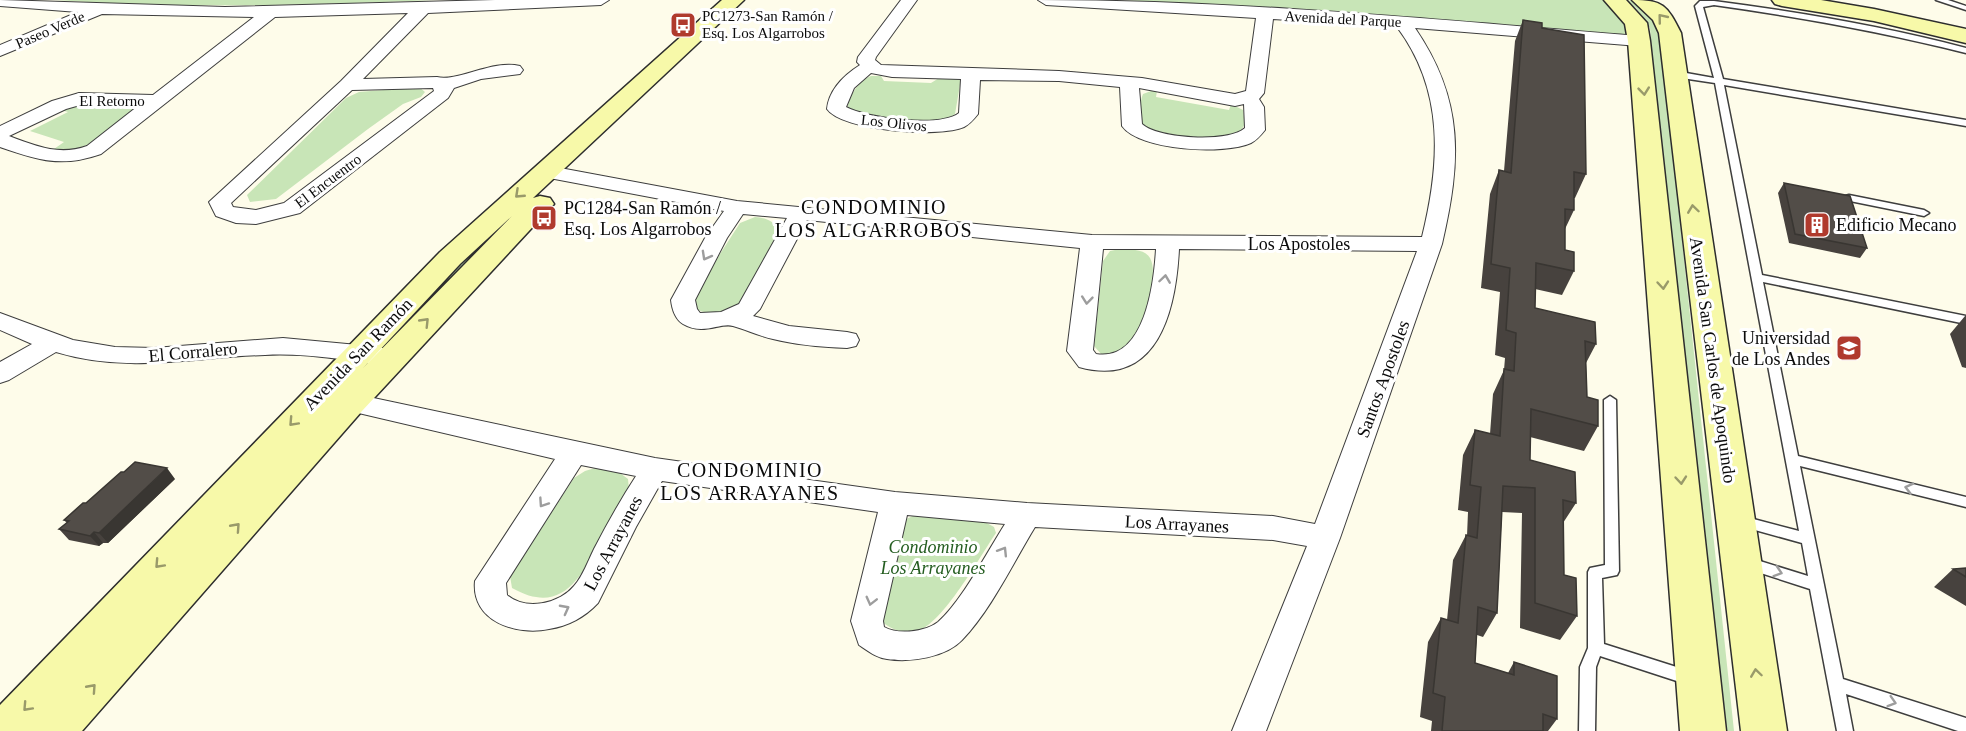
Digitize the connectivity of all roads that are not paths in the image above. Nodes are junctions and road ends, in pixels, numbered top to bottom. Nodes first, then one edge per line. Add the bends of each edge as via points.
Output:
1 (601, 0) edge
2 (734, 0) edge
3 (758, 0) edge
4 (909, 0) edge
5 (1046, 0) edge
6 (1614, 0) edge
7 (1642, 0) edge
8 (1782, 0) edge
9 (1849, 0) edge
10 (1940, 0) edge
11 (0, 1) edge
12 (424, 8) junction
13 (1966, 8) edge
14 (99, 9) junction
15 (270, 13) junction
16 (1265, 14) junction
17 (1402, 22) junction
18 (1966, 26) edge
19 (1966, 36) edge
20 (1639, 41) junction
21 (0, 51) edge
22 (1966, 51) edge
23 (870, 67) junction
24 (514, 70) dead end
25 (970, 73) junction
26 (1675, 74) junction
27 (1719, 81) junction
28 (1129, 82) junction
29 (347, 85) junction
30 (443, 85) junction
31 (1249, 98) junction
32 (158, 101) junction
33 (1966, 123) edge
34 (0, 133) edge
35 (0, 140) edge
36 (556, 173) junction
37 (1849, 198) edge
38 (737, 207) junction
39 (1924, 213) dead end
40 (800, 214) junction
41 (1092, 242) junction
42 (1168, 244) junction
43 (1431, 244) junction
44 (1757, 277) junction
45 (735, 317) junction
46 (1966, 320) edge
47 (0, 321) edge
48 (847, 339) dead end
49 (52, 343) junction
50 (358, 353) junction
51 (391, 358) junction
52 (0, 374) edge
53 (1610, 400) dead end
54 (350, 402) junction
55 (574, 453) junction
56 (1792, 459) junction
57 (656, 469) junction
58 (1966, 502) edge
59 (895, 503) junction
60 (1027, 515) junction
61 (1734, 519) junction
62 (1325, 538) junction
63 (1808, 539) junction
64 (1740, 561) junction
65 (1816, 585) junction
66 (1596, 648) junction
67 (1699, 681) junction
68 (1836, 684) junction
69 (1966, 726) edge
70 (5, 731) edge
71 (53, 731) edge
72 (1249, 731) edge
73 (1587, 731) edge
74 (1703, 731) edge
75 (1764, 731) edge
76 (1845, 731) edge

1 - 12 street
2 - 36 street, Avenida San Ramón
3 - 36 street, Avenida San Ramón
4 - 23 street via 867,57
5 - 16 street, Avenida del Parque
6 - 20 street, Avenida San Carlos de Apoquindo via 1636,23
26 -> 7 street, Avenida San Carlos de Apoquindo via 1668,26
8 - 19 street
9 - 18 street
10 - 13 lane
11 - 14 street
12 - 15 street
12 - 29 street, El Encuentro
14 - 15 street
14 - 21 street, Paseo Verde
15 - 32 street, El Retorno
16 - 17 street, Avenida del Parque
16 - 31 street via 1256,91
17 - 20 street, Avenida del Parque
17 - 43 street, Santos Apostoles via 1433,79 1448,138 1443,196
20 -> 67 street, Avenida San Carlos de Apoquindo
22 - 27 lane via 1835,21 1703,3 1699,6
23 - 25 street via 892,72
23 - 25 street, Los Olivos via 855,76 836,102 839,112 855,119 933,127 954,124 968,114
24 - 30 street via 479,74
25 - 28 street
26 - 27 lane
61 -> 26 street, Avenida San Carlos de Apoquindo
27 - 33 lane
27 - 44 lane
28 - 31 street via 1227,99
28 - 31 street via 1132,126 1144,136 1166,140 1246,138 1255,130 1255,107
29 - 30 street
29 - 30 street, El Encuentro via 220,202 224,211 256,218 292,208 441,94
32 - 34 street, El Retorno via 74,100
32 - 35 street, El Retorno via 98,147 76,156 50,157
36 - 38 street, Los Apostoles
36 -> 50 street, Avenida San Ramón via 450,258
51 -> 36 street, Avenida San Ramón
37 - 39 lane
38 - 40 street, Los Apostoles
38 -> 45 street via 683,300 685,312 691,318 722,321
40 - 41 street, Los Apostoles
40 - 45 street via 748,309
41 - 42 street, Los Apostoles
41 -> 42 street via 1080,351 1088,361 1109,364 1140,349 1166,280
42 - 43 street, Los Apostoles
43 - 62 street, Santos Apostoles
44 - 46 lane
44 - 56 lane
45 - 48 street via 749,326
47 - 49 street, El Corralero
49 - 50 street, El Corralero via 123,356 176,356 252,347
49 - 52 street
50 - 51 street, El Corralero
50 -> 70 street, Avenida San Ramón
51 - 54 street, Avenida San Ramón
53 - 66 lane via 1612,571 1595,572
54 - 55 street, Los Arrayanes
71 -> 54 street, Avenida San Ramón
55 - 57 street, Los Arrayanes
55 -> 57 street, Los Arrayanes via 491,581 489,596 496,608 523,618 548,618 586,595 633,504
58 -> 56 lane
56 - 63 lane
57 - 59 street, Los Arrayanes
59 - 60 street, Los Arrayanes
59 -> 60 street via 867,621 870,635 886,645 932,641 949,632 968,609
60 - 62 street, Los Arrayanes via 1273,528
61 - 63 lane
61 - 64 street, Avenida San Carlos de Apoquindo
62 - 72 street, Santos Apostoles
63 - 65 lane
64 -> 65 lane
75 -> 64 street, Avenida San Carlos de Apoquindo
65 - 68 lane
66 - 67 lane
66 - 73 lane via 1588,667
67 - 74 street, Avenida San Carlos de Apoquindo
68 -> 69 lane
68 - 76 lane

